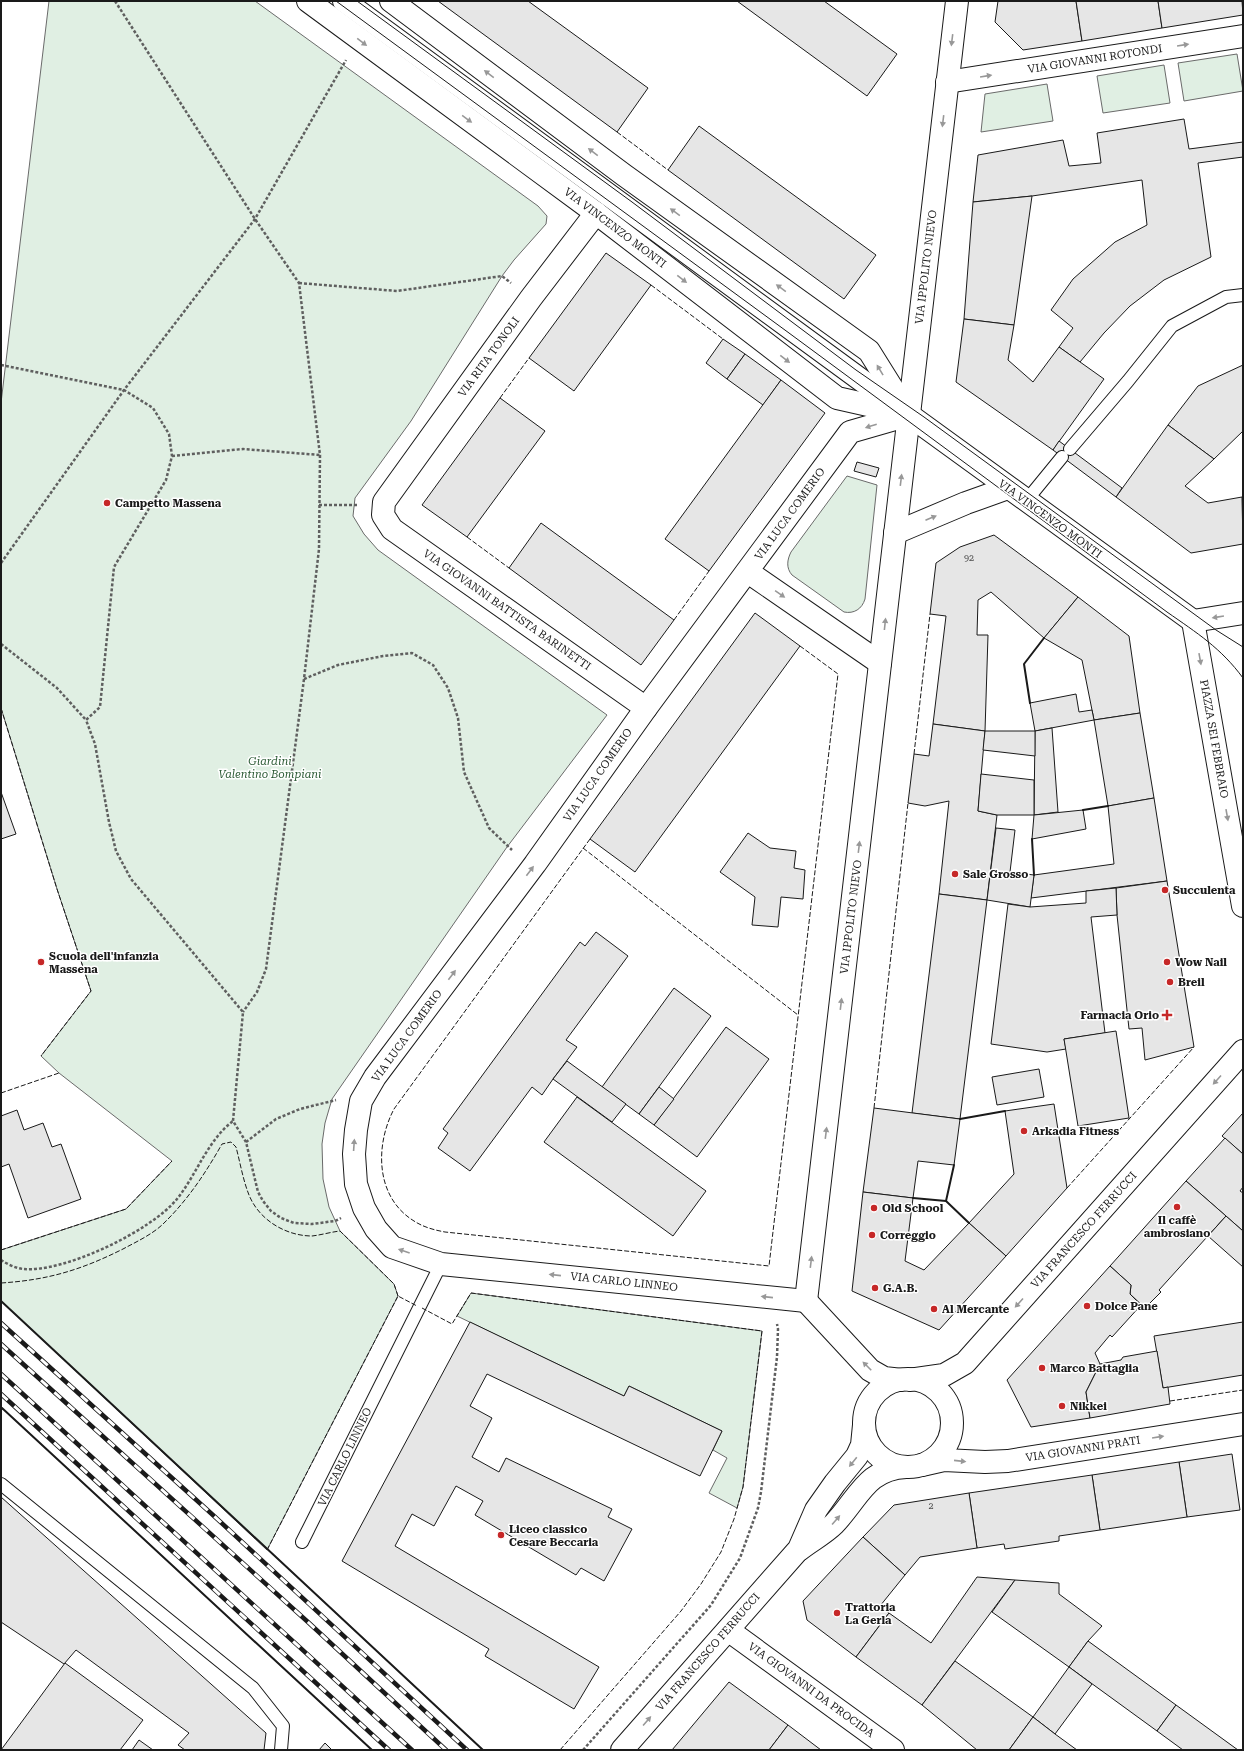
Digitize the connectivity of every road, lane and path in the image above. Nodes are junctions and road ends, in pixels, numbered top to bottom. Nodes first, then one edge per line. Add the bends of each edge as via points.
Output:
1 (115, 1) edge
2 (308, 1) edge
3 (391, 1) edge
4 (957, 1) edge
5 (341, 5) edge
6 (1243, 36) edge
7 (347, 60) dead end
8 (947, 82) junction
9 (596, 213) junction
10 (255, 219) junction
11 (299, 283) junction
12 (511, 283) dead end
13 (1243, 295) edge
14 (1, 365) edge
15 (124, 390) junction
16 (909, 415) junction
17 (320, 455) junction
18 (172, 456) junction
19 (1008, 488) junction
20 (1026, 501) junction
21 (384, 502) joint
22 (319, 505) junction
23 (362, 505) dead end
24 (895, 533) junction
25 (1, 563) edge
26 (748, 572) junction
27 (1243, 613) edge
28 (1193, 621) junction
29 (1, 644) edge
30 (880, 663) junction
31 (304, 679) junction
32 (646, 708) junction
33 (86, 720) junction
34 (512, 850) dead end
35 (1243, 906) edge
36 (243, 1012) junction
37 (1243, 1051) edge
38 (337, 1100) dead end
39 (233, 1121) junction
40 (246, 1142) junction
41 (356, 1184) joint
42 (341, 1218) dead end
43 (1, 1260) edge
44 (441, 1264) junction
45 (806, 1301) junction
46 (773, 1319) dead end
47 (906, 1380) junction
48 (1243, 1424) edge
49 (864, 1425) junction
50 (915, 1466) junction
51 (1, 1484) edge
52 (302, 1542) dead end
53 (795, 1553) junction
54 (728, 1630) junction
55 (281, 1750) edge
56 (583, 1750) edge
57 (622, 1750) edge
58 (893, 1750) edge

1 - 10 path
2 - 5 street, VIA VINCENZO MONTI
16 -> 3 street, VIA VINCENZO MONTI via 869,351 624,176
4 -> 8 street, VIA IPPOLITO NIEVO
5 -> 9 street, VIA VINCENZO MONTI
5 - 16 street
8 -> 6 street, VIA GIOVANNI ROTONDI
7 - 10 path
8 -> 16 street, VIA IPPOLITO NIEVO
9 -> 16 street, VIA VINCENZO MONTI via 837,398
9 - 21 street, VIA RITA TONOLI
10 - 11 path
10 - 15 path
11 - 12 path via 397,291 502,276
11 - 17 path
13 - 20 lane via 1226,297 1172,326
14 - 15 path
15 - 18 path via 153,408 169,434
15 - 25 path
16 - 19 street, VIA VINCENZO MONTI
24 -> 16 street, VIA IPPOLITO NIEVO
16 -> 26 street, VIA LUCA COMERIO via 850,432
17 - 18 path via 243,449
17 - 22 path
18 - 33 path via 166,480 114,567 100,707
19 - 20 street, VIA VINCENZO MONTI
24 -> 19 street
20 - 28 street, VIA VINCENZO MONTI
21 - 32 street, VIA GIOVANNI BATTISTA BARINETTI via 383,515 392,529
22 - 23 path
22 - 31 path via 319,549
30 -> 24 street, VIA IPPOLITO NIEVO
26 -> 30 street
26 - 32 street, VIA LUCA COMERIO
27 -> 28 street
28 -> 35 street, PIAZZA SEI FEBBRAIO
29 - 33 path via 57,688
45 -> 30 street, VIA IPPOLITO NIEVO
31 - 34 path via 338,665 383,656 412,653 433,665 448,688 458,718 464,772 489,828
31 - 36 path via 266,969 258,992
41 -> 32 street, VIA LUCA COMERIO via 354,1154 361,1101 375,1077 535,864
33 - 36 path via 95,744 116,851 131,879
36 - 39 path
37 -> 47 street, VIA FRANCESCO FERRUCCI via 965,1363 944,1376
38 - 40 path via 300,1109 276,1119
39 - 40 path
39 - 43 path via 213,1142 176,1200 157,1218 103,1248 67,1263 21,1269
40 - 42 path via 258,1192 271,1211 294,1223 312,1224
44 -> 41 street, VIA CARLO LINNEO via 392,1247 376,1229 364,1208
45 -> 44 street, VIA CARLO LINNEO
44 - 52 lane, VIA CARLO LINNEO
47 -> 45 street, VIA FRANCESCO FERRUCCI via 884,1378 870,1370
46 - 56 path via 777,1323 778,1339 761,1492 740,1558 711,1605
47 - 49 street, VIA FRANCESCO FERRUCCI via 882,1388 872,1398 866,1411
47 - 50 street, VIA FRANCESCO FERRUCCI via 923,1382 935,1389 945,1400 950,1413 951,1434 945,1447 935,1458
50 -> 48 street, VIA GIOVANNI PRATI via 944,1460 1008,1461
49 - 50 street via 871,1446 880,1458 893,1464
49 -> 53 street, VIA FRANCESCO FERRUCCI via 862,1445 857,1456 818,1506
53 -> 50 street, VIA FRANCESCO FERRUCCI via 834,1524 860,1491 878,1474 889,1469
51 - 55 lane via 253,1688 283,1726
53 - 54 street, VIA FRANCESCO FERRUCCI
57 -> 54 street, VIA FRANCESCO FERRUCCI
54 - 58 street, VIA GIOVANNI DA PROCIDA

